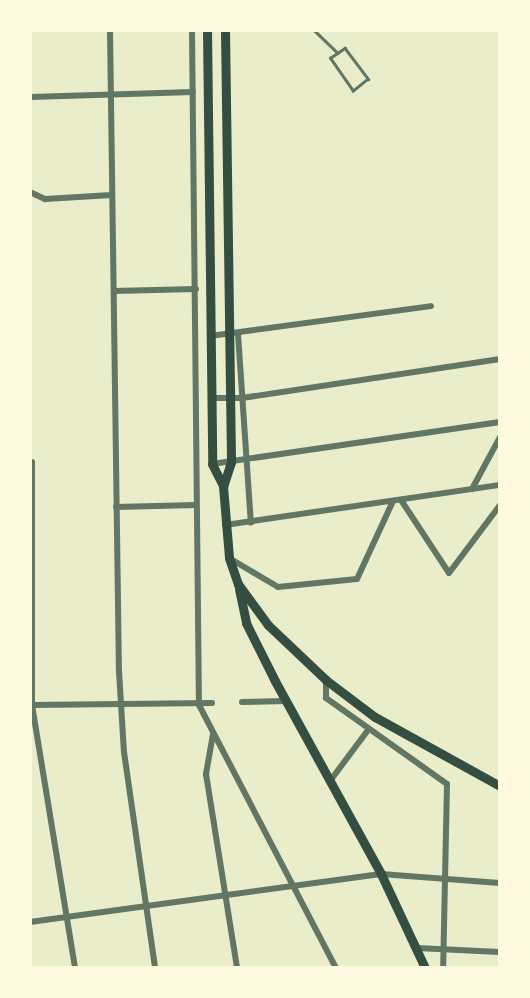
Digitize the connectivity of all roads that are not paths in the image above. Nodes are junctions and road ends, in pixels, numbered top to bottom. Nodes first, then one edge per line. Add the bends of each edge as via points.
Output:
1 (110, 30) edge
2 (192, 30) edge
3 (207, 30) edge
4 (225, 30) edge
5 (314, 30) edge
6 (338, 52) junction
7 (193, 92) junction
8 (30, 97) edge
9 (111, 97) junction
10 (30, 192) edge
11 (113, 195) junction
12 (196, 289) junction
13 (114, 291) junction
14 (431, 306) dead end
15 (226, 334) junction
16 (238, 334) junction
17 (210, 336) junction
18 (500, 359) edge
19 (211, 398) junction
20 (228, 398) junction
21 (242, 398) junction
22 (500, 422) edge
23 (500, 437) edge
24 (246, 459) junction
25 (32, 462) dead end
26 (231, 462) junction
27 (212, 464) junction
28 (500, 485) edge
29 (223, 486) junction
30 (471, 489) junction
31 (401, 500) junction
32 (393, 501) junction
33 (196, 505) junction
34 (500, 505) edge
35 (116, 507) junction
36 (251, 523) junction
37 (225, 525) junction
38 (229, 558) junction
39 (237, 584) junction
40 (30, 637) edge
41 (326, 680) junction
42 (286, 701) junction
43 (121, 702) junction
44 (242, 702) dead end
45 (212, 703) dead end
46 (31, 705) edge
47 (199, 705) junction
48 (368, 730) junction
49 (213, 734) junction
50 (330, 781) junction
51 (500, 786) edge
52 (381, 874) junction
53 (444, 880) junction
54 (500, 883) edge
55 (293, 885) junction
56 (226, 897) junction
57 (146, 906) junction
58 (67, 917) junction
59 (30, 922) edge
60 (417, 948) junction
61 (443, 949) junction
62 (500, 952) edge
63 (75, 968) edge
64 (155, 968) edge
65 (237, 968) edge
66 (336, 968) edge
67 (425, 968) edge
68 (443, 968) edge

1 - 9 street
2 - 7 street
3 - 17 main road
4 - 15 main road
5 - 6 lane
6 - 6 lane via 330,58 353,91 368,79 345,48
7 - 9 street
7 - 12 street
8 - 9 street
9 - 11 street
10 - 11 street via 46,199
11 - 13 street
12 - 13 street
12 - 33 street
13 - 35 street
14 - 16 street
15 - 16 street
15 - 17 street
15 - 20 main road
16 - 21 street
17 - 19 main road
18 - 21 street
19 - 20 street
19 - 27 main road
20 - 21 street
20 - 26 main road
21 - 24 street
22 - 24 street
23 - 30 street
24 - 26 street
24 - 36 street
25 - 40 street
26 - 27 street
26 - 29 main road
27 - 29 main road
28 - 30 street
29 - 37 main road
30 - 31 street
31 - 32 street
31 - 34 street via 449,573
32 - 36 street
32 - 38 street via 357,579 278,587
33 - 35 street
33 - 47 street
35 - 43 street
36 - 37 street
37 - 38 main road
38 - 39 main road
39 - 41 main road via 268,625
39 - 42 main road via 246,623
40 - 46 street
41 - 48 street via 326,698
41 - 51 main road via 375,716
42 - 44 street
42 - 50 main road
43 - 46 street
43 - 47 street
43 - 57 street
45 - 47 street
46 - 58 street
47 - 49 street
48 - 50 street
48 - 53 street via 441,775 448,790
49 - 55 street
49 - 56 street via 206,774
50 - 52 main road
52 - 53 street
52 - 55 street
52 - 60 main road
53 - 54 street
53 - 61 street
55 - 56 street
55 - 66 street
56 - 57 street
56 - 65 street
57 - 58 street
57 - 64 street
58 - 59 street
58 - 63 street
60 - 61 street
60 - 67 main road
61 - 62 street
61 - 68 street

